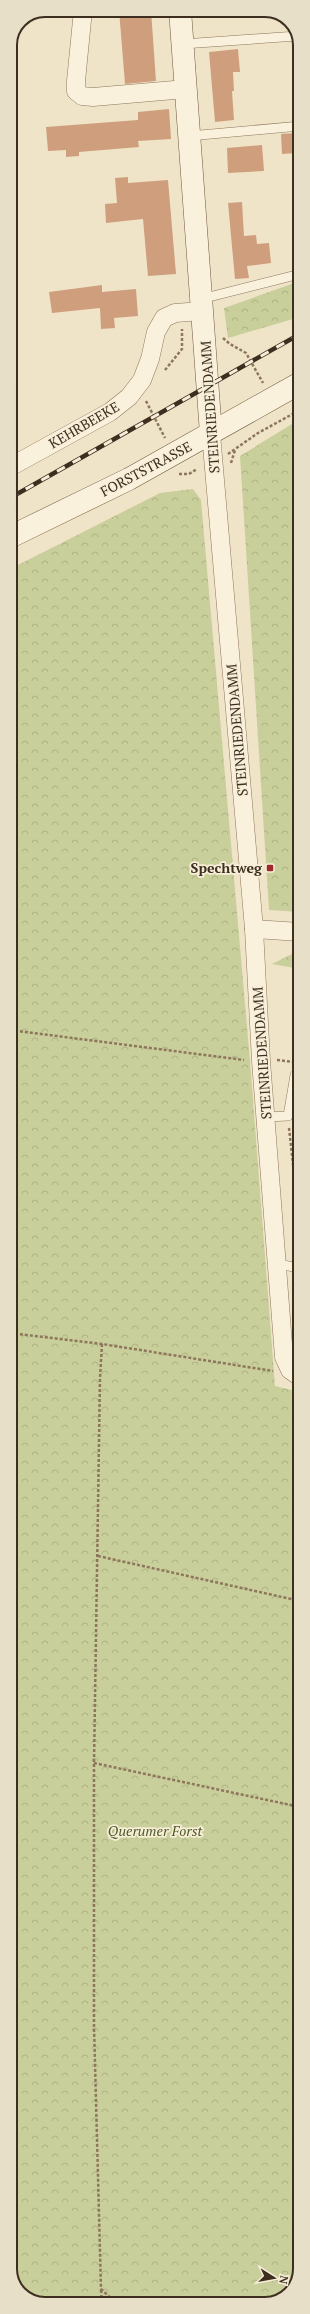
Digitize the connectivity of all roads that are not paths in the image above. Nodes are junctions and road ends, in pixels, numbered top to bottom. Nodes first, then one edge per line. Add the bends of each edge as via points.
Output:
1 (82, 17) edge
2 (181, 17) edge
3 (292, 36) edge
4 (183, 44) junction
5 (186, 89) junction
6 (293, 127) edge
7 (189, 136) junction
8 (293, 276) edge
9 (195, 307) junction
10 (293, 387) edge
11 (211, 434) junction
12 (17, 464) edge
13 (17, 534) edge
14 (254, 929) junction
15 (293, 932) edge
16 (293, 1087) edge
17 (266, 1117) junction
18 (277, 1264) junction
19 (293, 1267) edge
20 (293, 1370) edge

1 - 5 street via 76,81 76,91 82,96
2 - 4 main road, STEINRIEDENDAMM
3 - 4 lane
4 - 5 main road, STEINRIEDENDAMM
5 - 7 main road, STEINRIEDENDAMM
6 - 7 lane
7 - 9 main road, STEINRIEDENDAMM
8 - 9 lane
9 - 11 main road, STEINRIEDENDAMM
9 - 12 street, KEHRBEEKE via 169,314 160,324 147,369 130,398
10 - 11 main road, FORSTSTRASSE
11 - 13 main road, FORSTSTRASSE via 176,464 129,479
11 - 14 street, STEINRIEDENDAMM
14 - 15 street
14 - 17 street, STEINRIEDENDAMM
16 - 17 lane via 288,1116
17 - 18 street, STEINRIEDENDAMM
18 - 19 lane
18 - 20 street, STEINRIEDENDAMM via 284,1357

